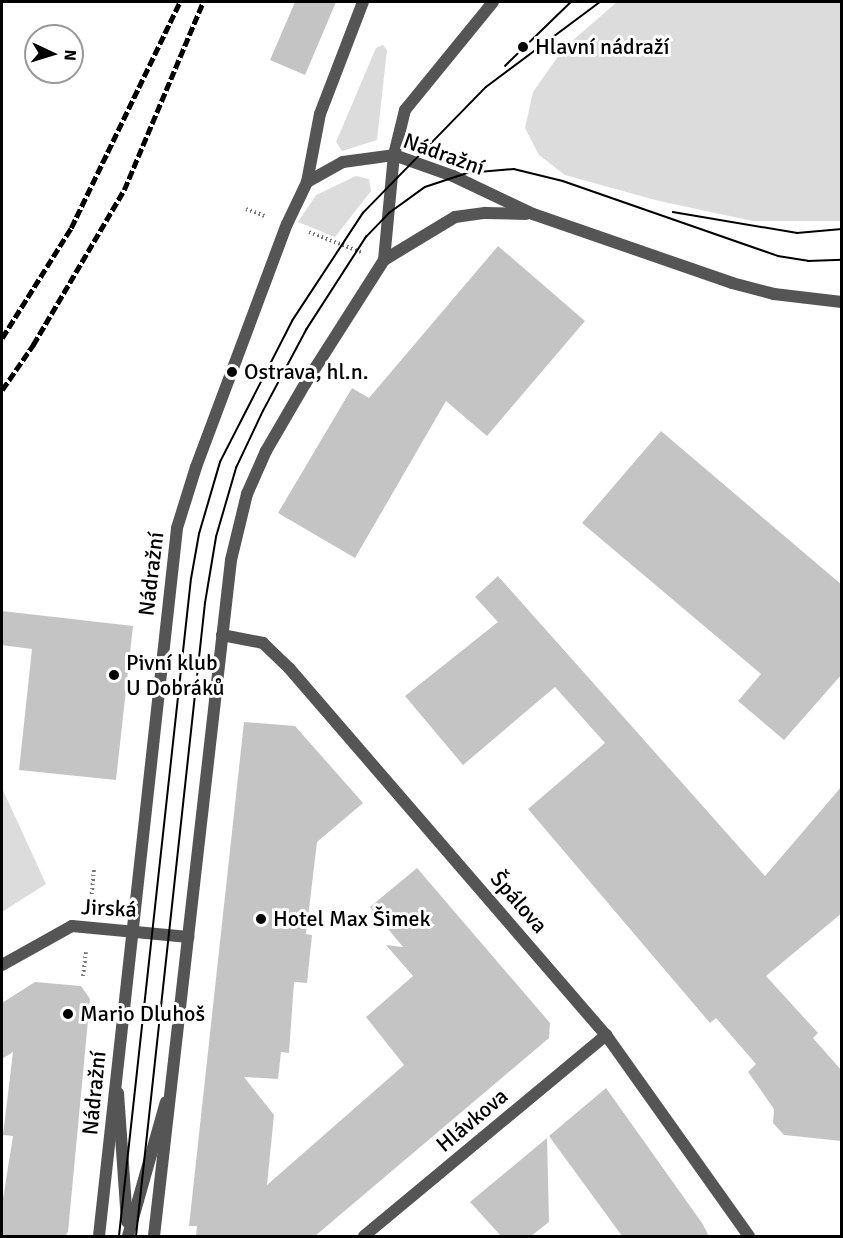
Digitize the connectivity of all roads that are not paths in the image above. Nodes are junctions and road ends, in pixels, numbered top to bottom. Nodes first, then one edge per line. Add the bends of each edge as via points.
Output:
1 (363, 2) edge
2 (493, 2) edge
3 (394, 155) junction
4 (307, 182) junction
5 (533, 214) junction
6 (384, 260) junction
7 (842, 302) edge
8 (222, 635) junction
9 (134, 930) junction
10 (188, 937) junction
11 (2, 965) edge
12 (606, 1035) junction
13 (117, 1077) junction
14 (171, 1082) junction
15 (99, 1236) edge
16 (128, 1236) edge
17 (154, 1236) edge
18 (364, 1236) edge
19 (750, 1236) edge

1 - 4 street via 320,114
2 - 3 street via 405,110
3 - 4 street, Nádražní via 343,162
3 - 5 street, Nádražní via 453,176
3 - 6 street
4 - 9 street, Nádražní via 287,224 181,509
5 - 6 street, Nádražní via 484,213 455,218
5 - 7 street, Nádražní via 732,283 774,294
6 - 8 street, Nádražní via 256,470 233,540
8 - 10 street, Nádražní
8 - 12 street, Špálova via 263,643 290,668
9 - 10 street, Jirská
9 - 11 street, Jirská via 72,926
9 - 13 street, Nádražní
10 - 14 street, Nádražní
12 - 18 street, Hlávkova
12 - 19 street, Špálova
13 - 15 street, Nádražní
13 - 16 street
14 - 16 street
14 - 17 street, Nádražní

